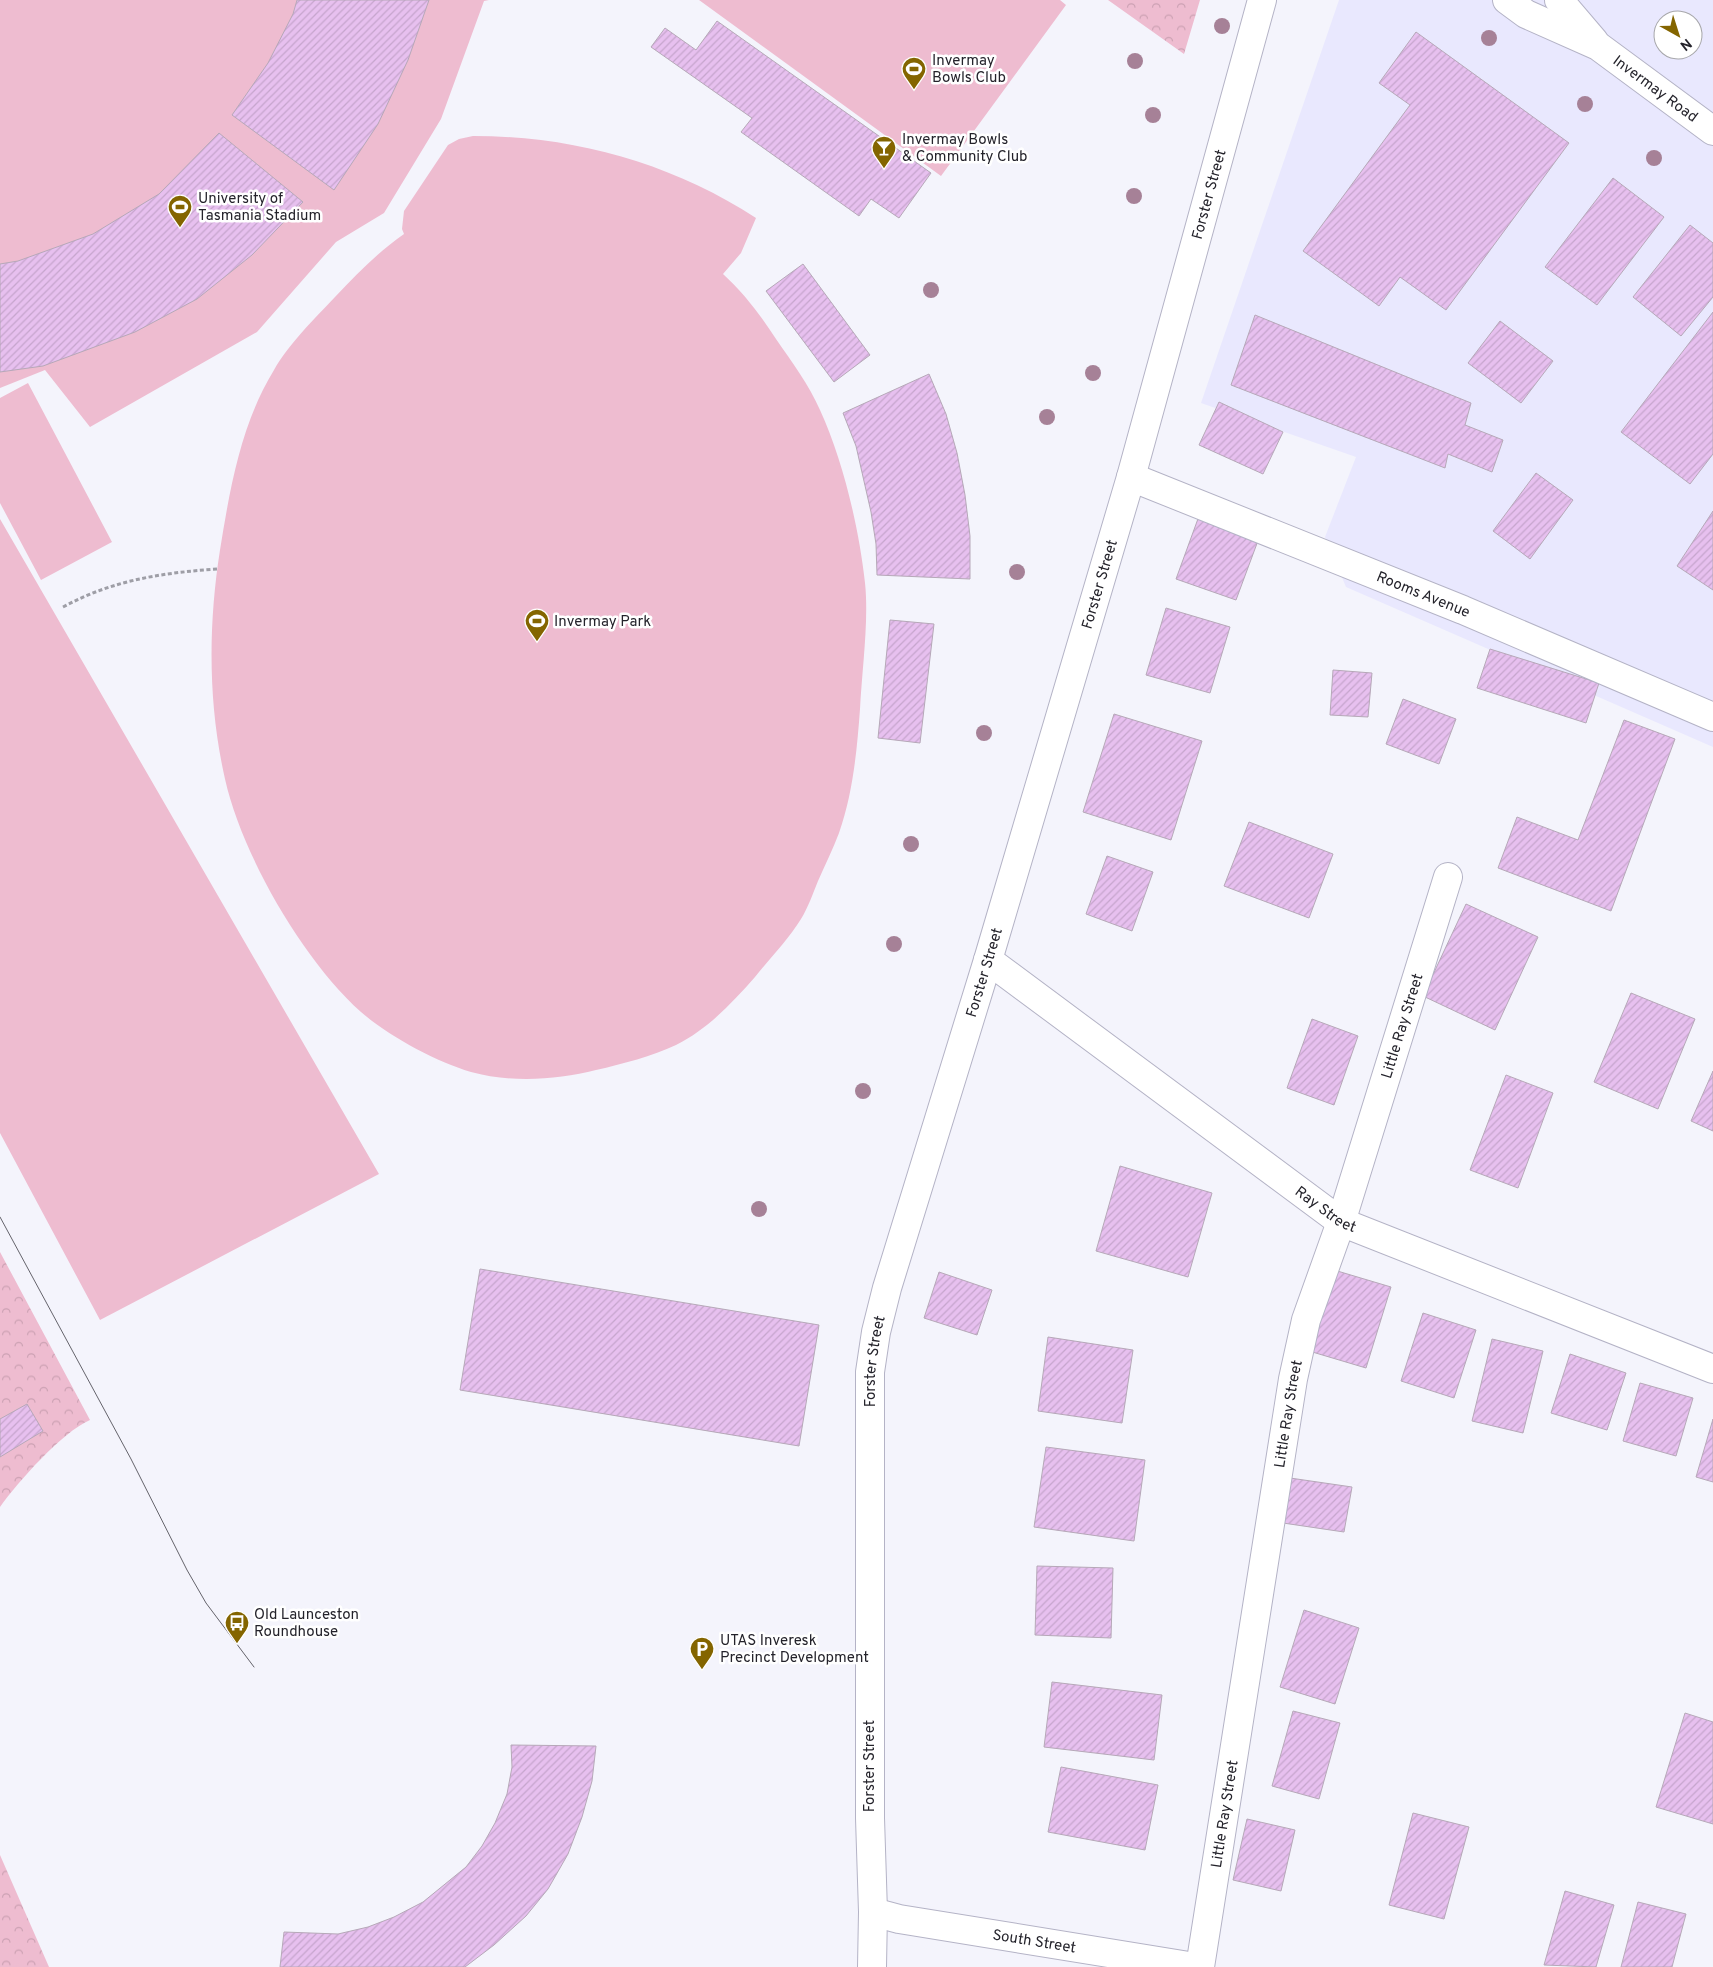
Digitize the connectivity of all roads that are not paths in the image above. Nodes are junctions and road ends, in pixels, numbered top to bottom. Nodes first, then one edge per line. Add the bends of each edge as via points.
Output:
1 (1262, 0) edge
2 (1506, 0) edge
3 (1559, 0) edge
4 (1598, 46) junction
5 (1713, 132) edge
6 (1131, 476) junction
7 (1713, 717) edge
8 (1448, 877) dead end
9 (988, 960) junction
10 (1341, 1222) junction
11 (1713, 1369) edge
12 (872, 1912) junction
13 (872, 1967) edge
14 (1195, 1967) edge
15 (1200, 1967) edge

1 - 6 street, Forster Street
2 - 4 street, Invermay Road via 1526,14
3 - 4 street, Invermay Road
4 - 5 street, Invermay Road
6 - 7 street, Rooms Avenue via 1463,610
6 - 9 street, Forster Street
8 - 10 street, Little Ray Street
9 - 10 street, Ray Street
9 - 12 street, Forster Street via 887,1288 870,1372
10 - 11 street, Ray Street
10 - 15 street, Little Ray Street via 1306,1320 1293,1379
12 - 13 street, Forster Street
12 - 14 street, South Street

